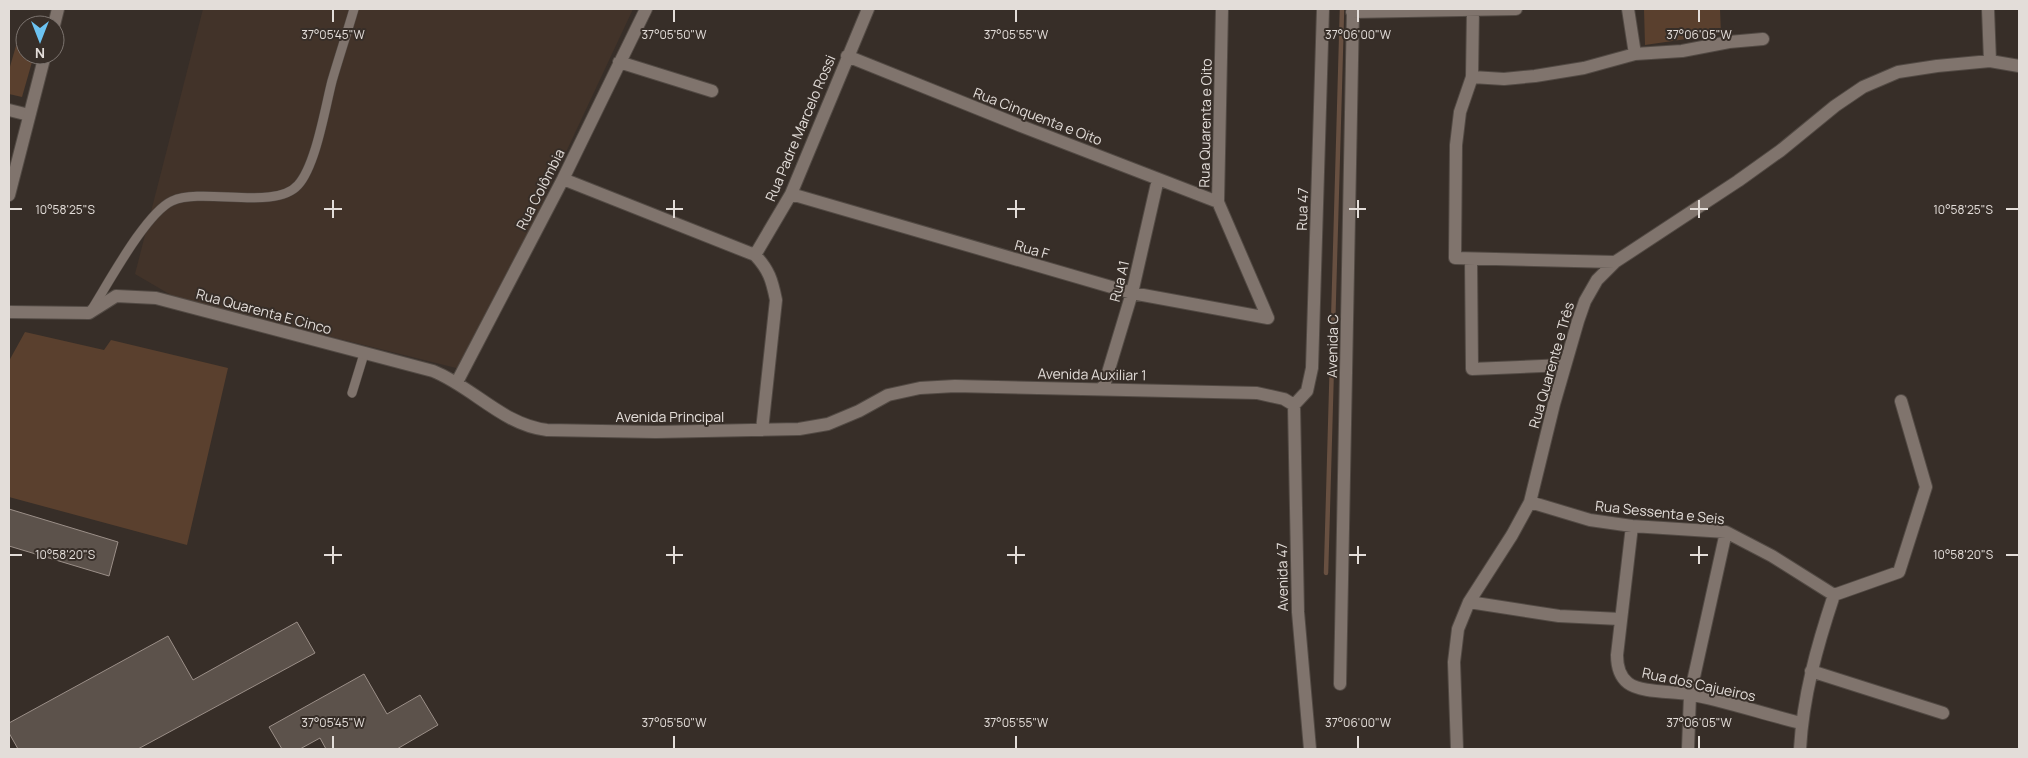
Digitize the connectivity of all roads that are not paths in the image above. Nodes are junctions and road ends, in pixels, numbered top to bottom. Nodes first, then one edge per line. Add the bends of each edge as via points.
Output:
1 (354, 9) edge
2 (646, 9) edge
3 (868, 9) edge
4 (1222, 9) edge
5 (1323, 9) edge
6 (1516, 9) edge
7 (1628, 9) edge
8 (1988, 9) edge
9 (1473, 10) edge
10 (1352, 11) edge
11 (1763, 40) dead end
12 (1635, 54) junction
13 (847, 56) junction
14 (1990, 61) junction
15 (619, 62) junction
16 (43, 65) edge
17 (2019, 66) edge
18 (1472, 77) junction
19 (712, 91) dead end
20 (9, 110) edge
21 (29, 115) junction
22 (563, 179) junction
23 (1158, 179) junction
24 (791, 194) junction
25 (9, 195) edge
26 (1218, 202) junction
27 (755, 256) junction
28 (1471, 259) junction
29 (1615, 262) junction
30 (1132, 293) junction
31 (9, 312) edge
32 (89, 314) junction
33 (1268, 318) joint
34 (364, 354) junction
35 (1565, 365) junction
36 (433, 371) joint
37 (458, 382) junction
38 (1103, 389) junction
39 (352, 393) dead end
40 (888, 395) joint
41 (1901, 401) dead end
42 (1294, 405) junction
43 (762, 430) junction
44 (1530, 502) junction
45 (1632, 526) junction
46 (1726, 532) junction
47 (1834, 595) junction
48 (1469, 602) junction
49 (1620, 619) junction
50 (1811, 671) junction
51 (1340, 684) dead end
52 (1690, 694) junction
53 (1943, 713) dead end
54 (1802, 723) junction
55 (1310, 749) edge
56 (1457, 749) edge
57 (1688, 749) edge
58 (1800, 749) edge

1 - 32 lane via 310,164 297,187 275,196 199,196 172,201 150,218
2 - 15 street, Rua Colômbia
3 - 13 street, Rua Padre Marcelo Rossi
4 - 26 street, Rua Quarenta e Oito
5 - 42 street, Rua 47 via 1312,368 1307,391
6 - 9 street
7 - 12 street
8 - 14 street
9 - 10 street
9 - 18 street
10 - 51 street, Avenida C
11 - 12 street
12 - 18 street via 1584,68 1535,76 1504,79
13 - 23 street, Rua Cinquenta e Oito
13 - 24 street, Rua Padre Marcelo Rossi
14 - 17 street, Rua Quarente e Três
14 - 29 street, Rua Quarente e Três via 1898,72 1864,87 1738,181
15 - 19 street
15 - 22 street, Rua Colômbia
16 - 21 street
18 - 28 street via 1460,112 1456,145 1456,258
20 - 21 street
21 - 25 street
22 - 27 street
22 - 37 street, Rua Colômbia
23 - 26 street, Rua Cinquenta e Oito
23 - 30 street, Rua A1
24 - 27 street, Rua Padre Marcelo Rossi
24 - 30 street, Rua F
26 - 33 street, Rua Quarenta e Oito
27 - 43 street via 766,267 776,300
28 - 29 street
28 - 35 street via 1472,369
29 - 35 street, Rua Quarente e Três via 1597,280 1585,300
30 - 33 street, Rua F
30 - 38 street, Rua A1
31 - 32 street
32 - 34 street, Rua Quarenta E Cinco via 116,296 156,298
34 - 36 street, Rua Quarenta E Cinco
34 - 39 lane
35 - 44 street, Rua Quarente e Três
36 - 37 street, Avenida Principal
37 - 43 street, Avenida Principal via 502,414 539,429
38 - 40 street, Avenida Auxiliar 1 via 955,386 920,388
38 - 42 street, Avenida Auxiliar 1 via 1257,393 1284,399
40 - 43 street, Avenida Principal via 828,424 799,430
41 - 47 street via 1926,488 1899,572
42 - 55 street, Avenida 47 via 1298,612
44 - 45 street, Rua Sessenta e Seis via 1590,520
44 - 48 street, Rua Quarente e Três
45 - 46 street, Rua Sessenta e Seis
45 - 49 street
46 - 47 street, Rua Sessenta e Seis
46 - 52 street
47 - 50 street
48 - 49 street via 1559,616
48 - 56 street, Rua Quarente e Três via 1458,629 1454,662
49 - 52 street, Rua dos Cajueiros via 1617,666 1628,683
50 - 53 street
50 - 54 street
52 - 54 street, Rua dos Cajueiros
52 - 57 street
54 - 58 street

